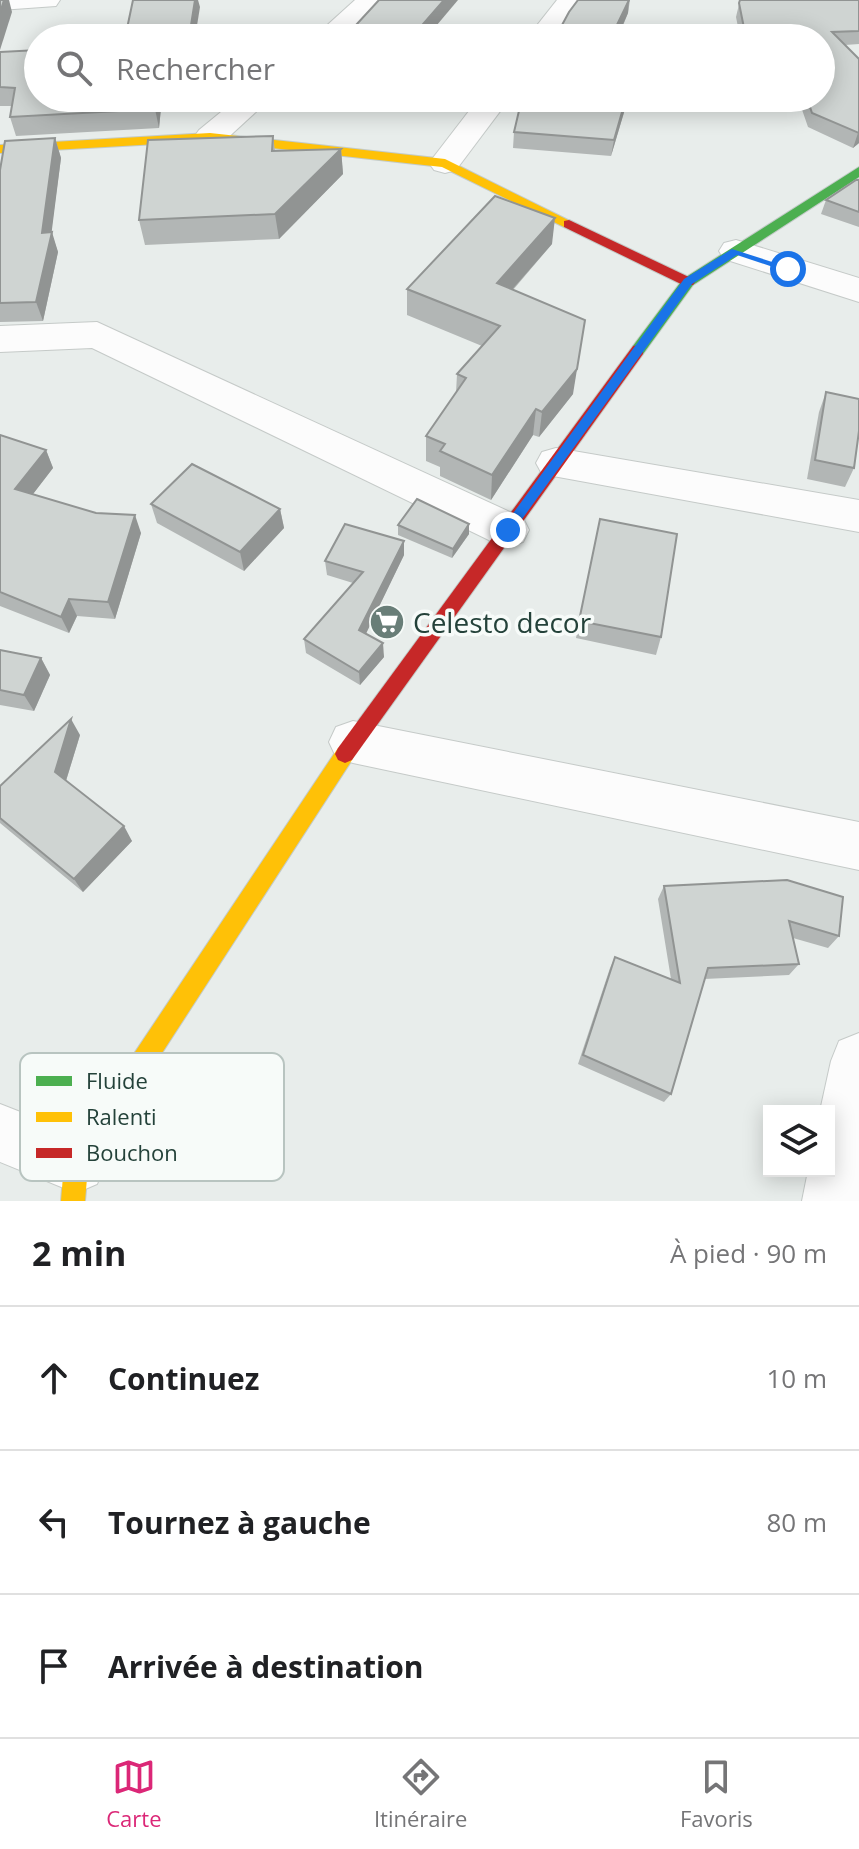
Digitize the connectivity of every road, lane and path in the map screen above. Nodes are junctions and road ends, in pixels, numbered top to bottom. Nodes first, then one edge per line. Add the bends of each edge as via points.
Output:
1 (46, 0) edge
2 (372, 0) edge
3 (571, 0) edge
4 (0, 2) edge
5 (344, 24) edge
6 (552, 24) edge
7 (239, 112) edge
8 (484, 112) edge
9 (210, 137) junction
10 (0, 149) edge
11 (445, 163) junction
12 (859, 171) edge
13 (736, 251) junction
14 (688, 282) junction
15 (859, 290) edge
16 (0, 339) edge
17 (556, 463) junction
18 (859, 516) edge
19 (508, 530) junction
20 (353, 742) junction
21 (859, 846) edge
22 (157, 1053) edge
23 (859, 1061) edge
24 (0, 1133) edge
25 (20, 1146) edge
26 (832, 1201) edge

1 - 4 street
2 - 5 street
3 - 6 street
7 - 9 street
8 - 11 street
9 - 10 street
9 - 11 street
11 - 14 street
12 - 13 street
13 - 14 street
13 - 15 street
14 - 17 street
16 - 19 street via 97,335
17 - 18 street
17 - 19 street
19 - 20 street
20 - 21 street
20 - 22 street
23 - 26 street
24 - 25 street

